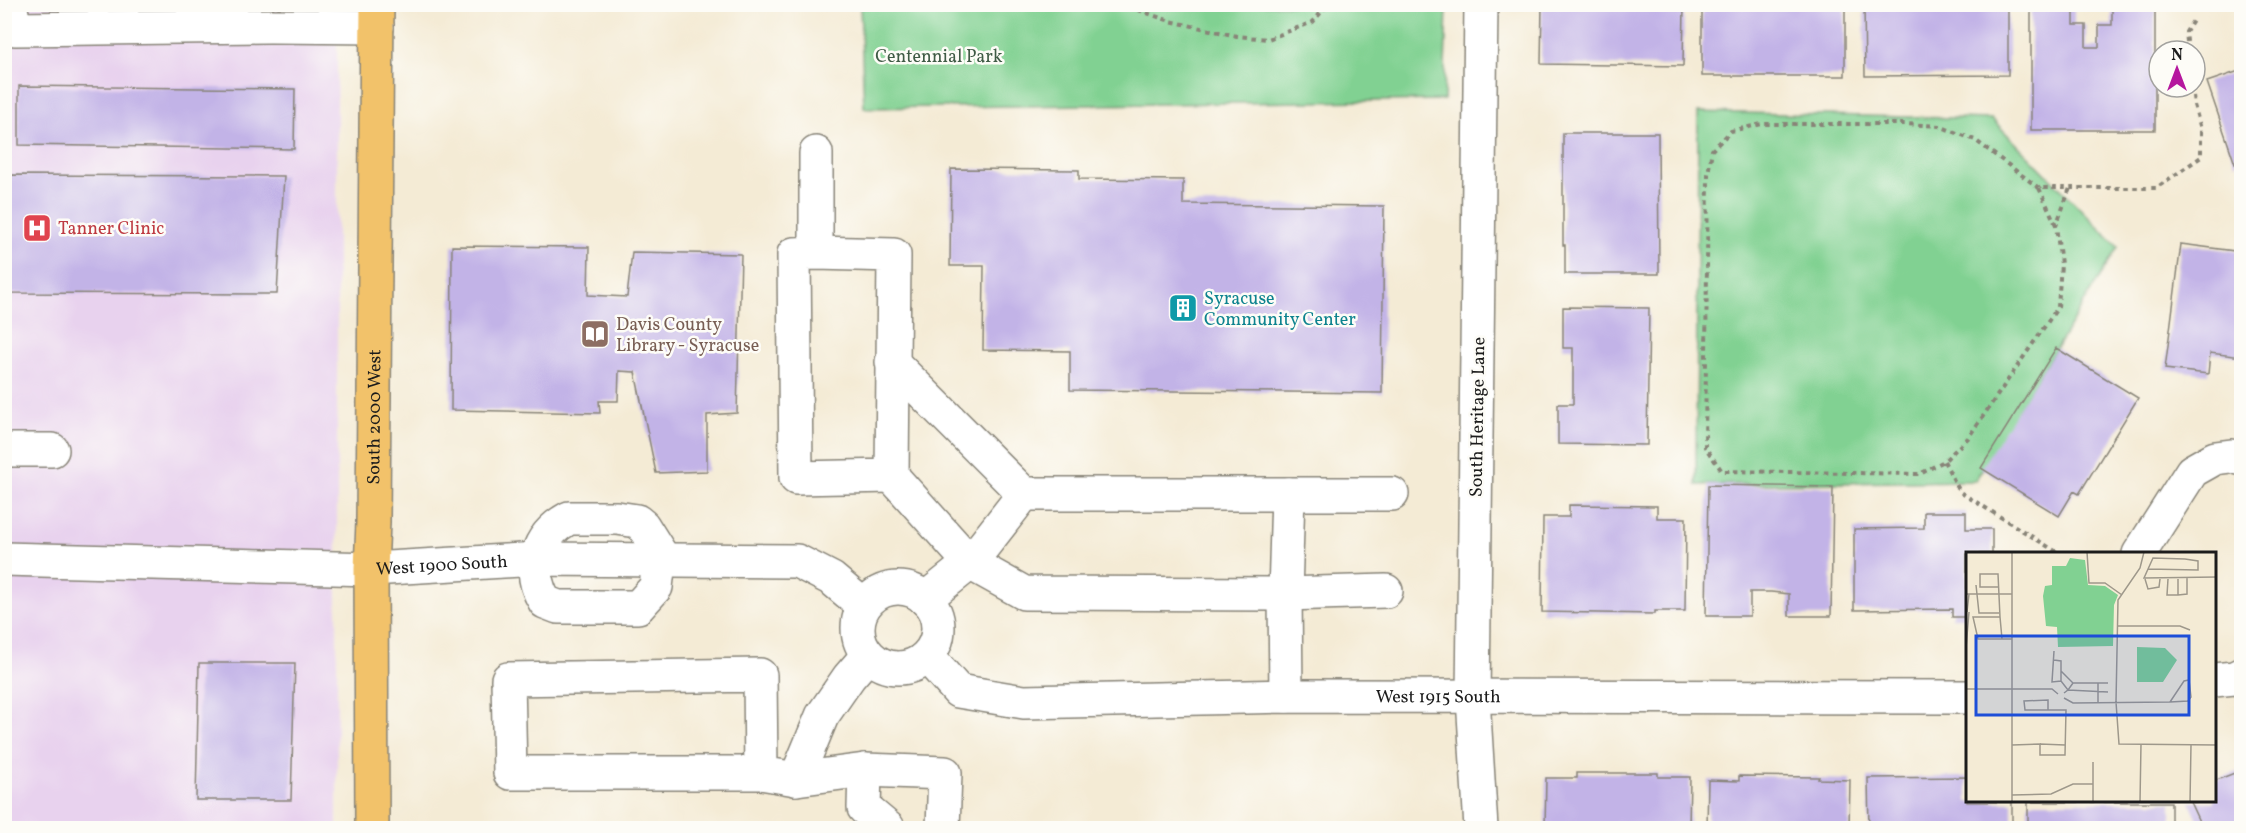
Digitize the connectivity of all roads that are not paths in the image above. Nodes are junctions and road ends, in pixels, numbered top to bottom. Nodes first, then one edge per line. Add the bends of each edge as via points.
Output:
1 (10, 4) edge
2 (1481, 4) edge
3 (269, 15) edge
4 (377, 16) edge
5 (816, 153) dead end
6 (816, 253) junction
7 (892, 362) junction
8 (4, 450) edge
9 (52, 450) dead end
10 (2241, 459) edge
11 (892, 476) junction
12 (1024, 494) junction
13 (1288, 494) junction
14 (1392, 494) dead end
15 (2140, 552) edge
16 (4, 560) edge
17 (537, 560) junction
18 (660, 560) junction
19 (970, 563) junction
20 (371, 569) junction
21 (1386, 591) dead end
22 (1285, 594) junction
23 (925, 599) junction
24 (864, 606) junction
25 (868, 655) junction
26 (927, 656) junction
27 (2241, 674) edge
28 (2216, 680) edge
29 (1286, 696) junction
30 (1966, 697) edge
31 (1473, 698) junction
32 (865, 770) junction
33 (761, 773) junction
34 (796, 779) junction
35 (372, 828) edge
36 (888, 828) edge
37 (943, 828) edge
38 (1481, 828) edge

1 - 3 street via 15,29
2 - 31 street, South Heritage Lane
3 - 4 street
4 - 20 main road, South 2000 West
5 - 6 street
6 - 7 street via 894,255
6 - 11 street via 794,254 796,478
7 - 11 street
7 - 12 street
8 - 9 street
10 - 15 street via 2215,458 2192,471
11 - 19 street
12 - 13 street
12 - 19 street
13 - 14 street
13 - 22 street
16 - 20 street, West 1900 South
17 - 18 street, West 1900 South
17 - 18 street via 538,590 545,602 558,607 638,607 656,587
17 - 20 street, West 1900 South
18 - 24 street, West 1900 South via 797,561 832,579
19 - 22 street via 1024,593
19 - 23 street
20 - 35 main road, South 2000 West
21 - 22 street
22 - 29 street
23 - 24 street via 897,588 878,594
23 - 26 street via 937,618 934,645
24 - 25 street via 857,632
25 - 26 street via 890,668 904,668
25 - 34 street via 822,716
26 - 29 street, West 1915 South via 958,691 1024,702
27 - 28 street
29 - 31 street, West 1915 South
30 - 31 street, West 1915 South
31 - 38 street, South Heritage Lane
32 - 34 street
32 - 36 street via 864,808
32 - 37 street via 945,773
33 - 33 street via 510,773 508,679 759,675
33 - 34 street

